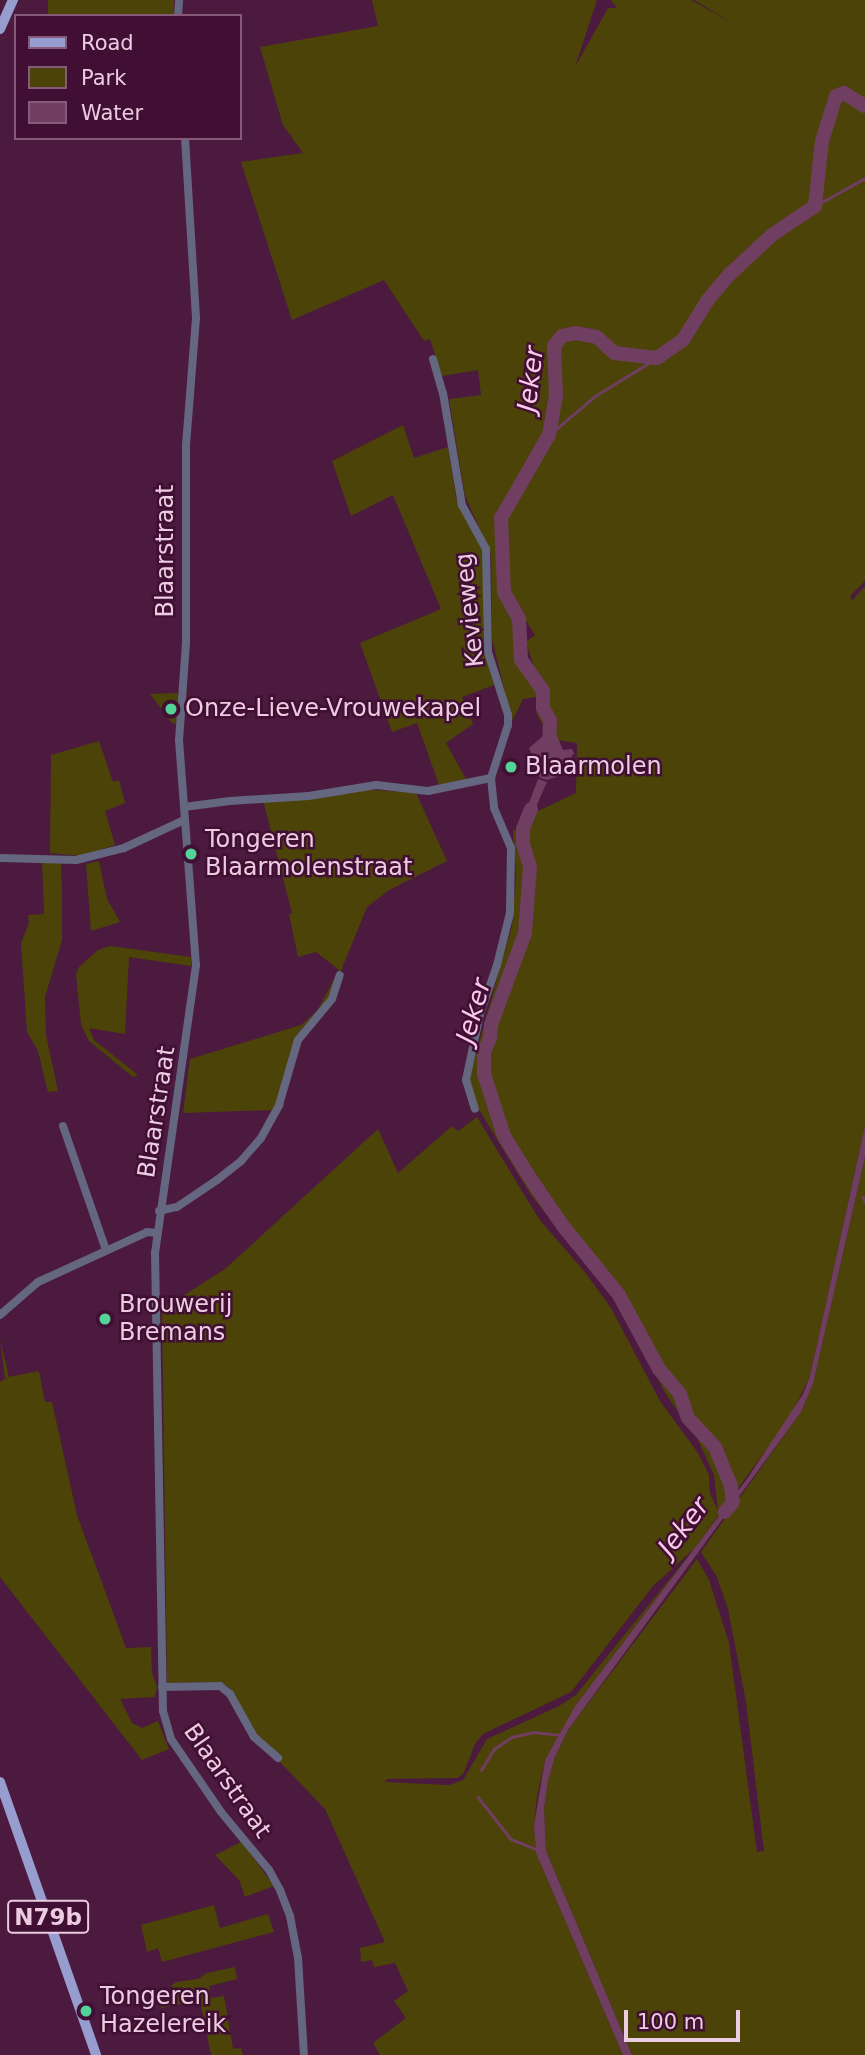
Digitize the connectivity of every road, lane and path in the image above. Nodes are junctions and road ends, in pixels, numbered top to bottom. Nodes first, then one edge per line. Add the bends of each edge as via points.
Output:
1 (13, 0) edge
2 (0, 29) edge
3 (185, 140) edge
4 (433, 359) dead end
5 (491, 778) junction
6 (184, 807) junction
7 (184, 820) junction
8 (0, 858) edge
9 (340, 975) dead end
10 (475, 1109) dead end
11 (63, 1126) dead end
12 (159, 1211) junction
13 (157, 1233) junction
14 (106, 1250) junction
15 (0, 1315) edge
16 (162, 1687) junction
17 (278, 1758) dead end
18 (0, 1782) edge
19 (93, 2054) edge
20 (304, 2055) edge

1 - 2 main road
3 - 6 street, Blaarstraat via 196,318 185,458 186,643 179,740
4 - 5 street, Kevieweg via 462,505 486,549 488,652 508,715
5 - 6 street via 428,791 376,785
5 - 10 street via 495,808 509,837 510,913 471,1051 466,1080
6 - 7 street, Blaarstraat
7 - 8 street via 124,848 76,860
7 - 12 street, Blaarstraat via 197,965 173,1147
9 - 12 street via 332,999 298,1040 279,1105 261,1138 217,1180 177,1207
11 - 14 street
12 - 13 street, Blaarstraat
13 - 14 street via 147,1232
13 - 16 street, Blaarstraat
14 - 15 street via 38,1282
16 - 17 street via 220,1686 230,1694 254,1737
16 - 20 street, Blaarstraat via 171,1739 221,1812 269,1870 290,1916 298,1958
18 - 19 main road, N79b

